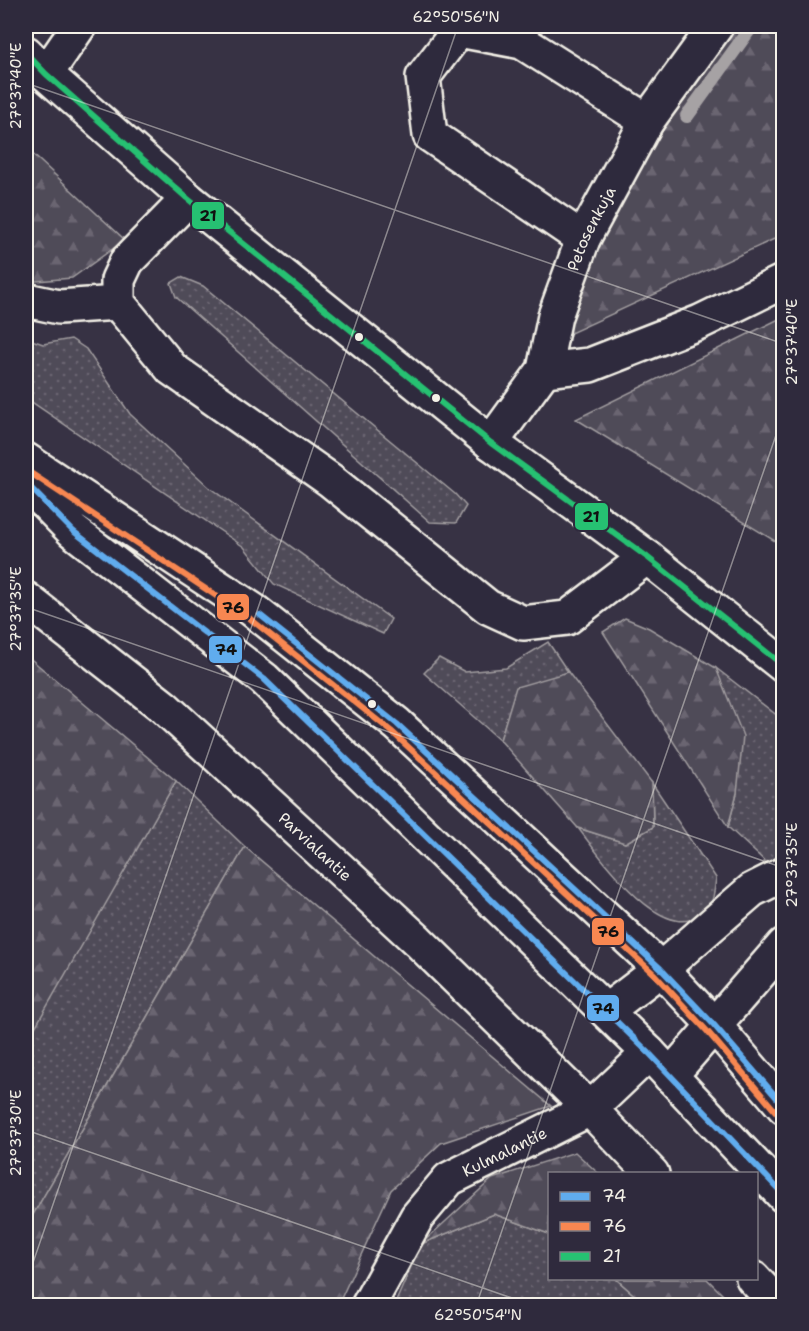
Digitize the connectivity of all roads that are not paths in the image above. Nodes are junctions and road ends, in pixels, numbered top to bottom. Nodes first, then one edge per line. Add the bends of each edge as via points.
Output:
1 (79, 26) edge
2 (716, 26) edge
3 (36, 64) edge
4 (647, 121) junction
5 (188, 199) junction
6 (583, 239) junction
7 (783, 281) edge
8 (26, 300) edge
9 (118, 303) junction
10 (544, 370) junction
11 (491, 443) junction
12 (26, 460) edge
13 (26, 483) edge
14 (647, 557) junction
15 (26, 599) edge
16 (783, 666) edge
17 (783, 874) edge
18 (783, 945) edge
19 (661, 969) junction
20 (606, 1011) junction
21 (714, 1024) junction
22 (659, 1065) junction
23 (783, 1107) edge
24 (590, 1108) junction
25 (651, 1172) edge
26 (783, 1196) edge
27 (755, 1280) edge
28 (368, 1305) edge
29 (779, 1305) edge

1 - 3 street
2 - 4 street, Petosenkuja
3 - 5 street
4 - 6 street, Petosenkuja
4 - 6 street via 522,42 459,30 423,77 430,135
5 - 9 street via 127,261 118,280
5 - 11 street
6 - 10 street, Petosenkuja via 555,316
7 - 10 street via 700,322 590,366
8 - 9 street via 59,307
9 - 14 street via 172,369 330,480 488,607 523,623 567,618
10 - 11 street, Petosenkuja
11 - 14 street
12 - 19 street via 253,610 360,694
13 - 20 street via 73,531 264,679
14 - 16 street
15 - 24 street, Parvialantie via 173,715 418,941
17 - 19 street via 752,890
18 - 21 street, Kulmalantie
19 - 20 street
19 - 21 street
20 - 22 street
21 - 22 street, Kulmalantie
21 - 23 street
22 - 24 street, Kulmalantie
22 - 26 street
24 - 25 street, Parvialantie
24 - 28 street, Kulmalantie via 449,1179 417,1217
27 - 29 street

